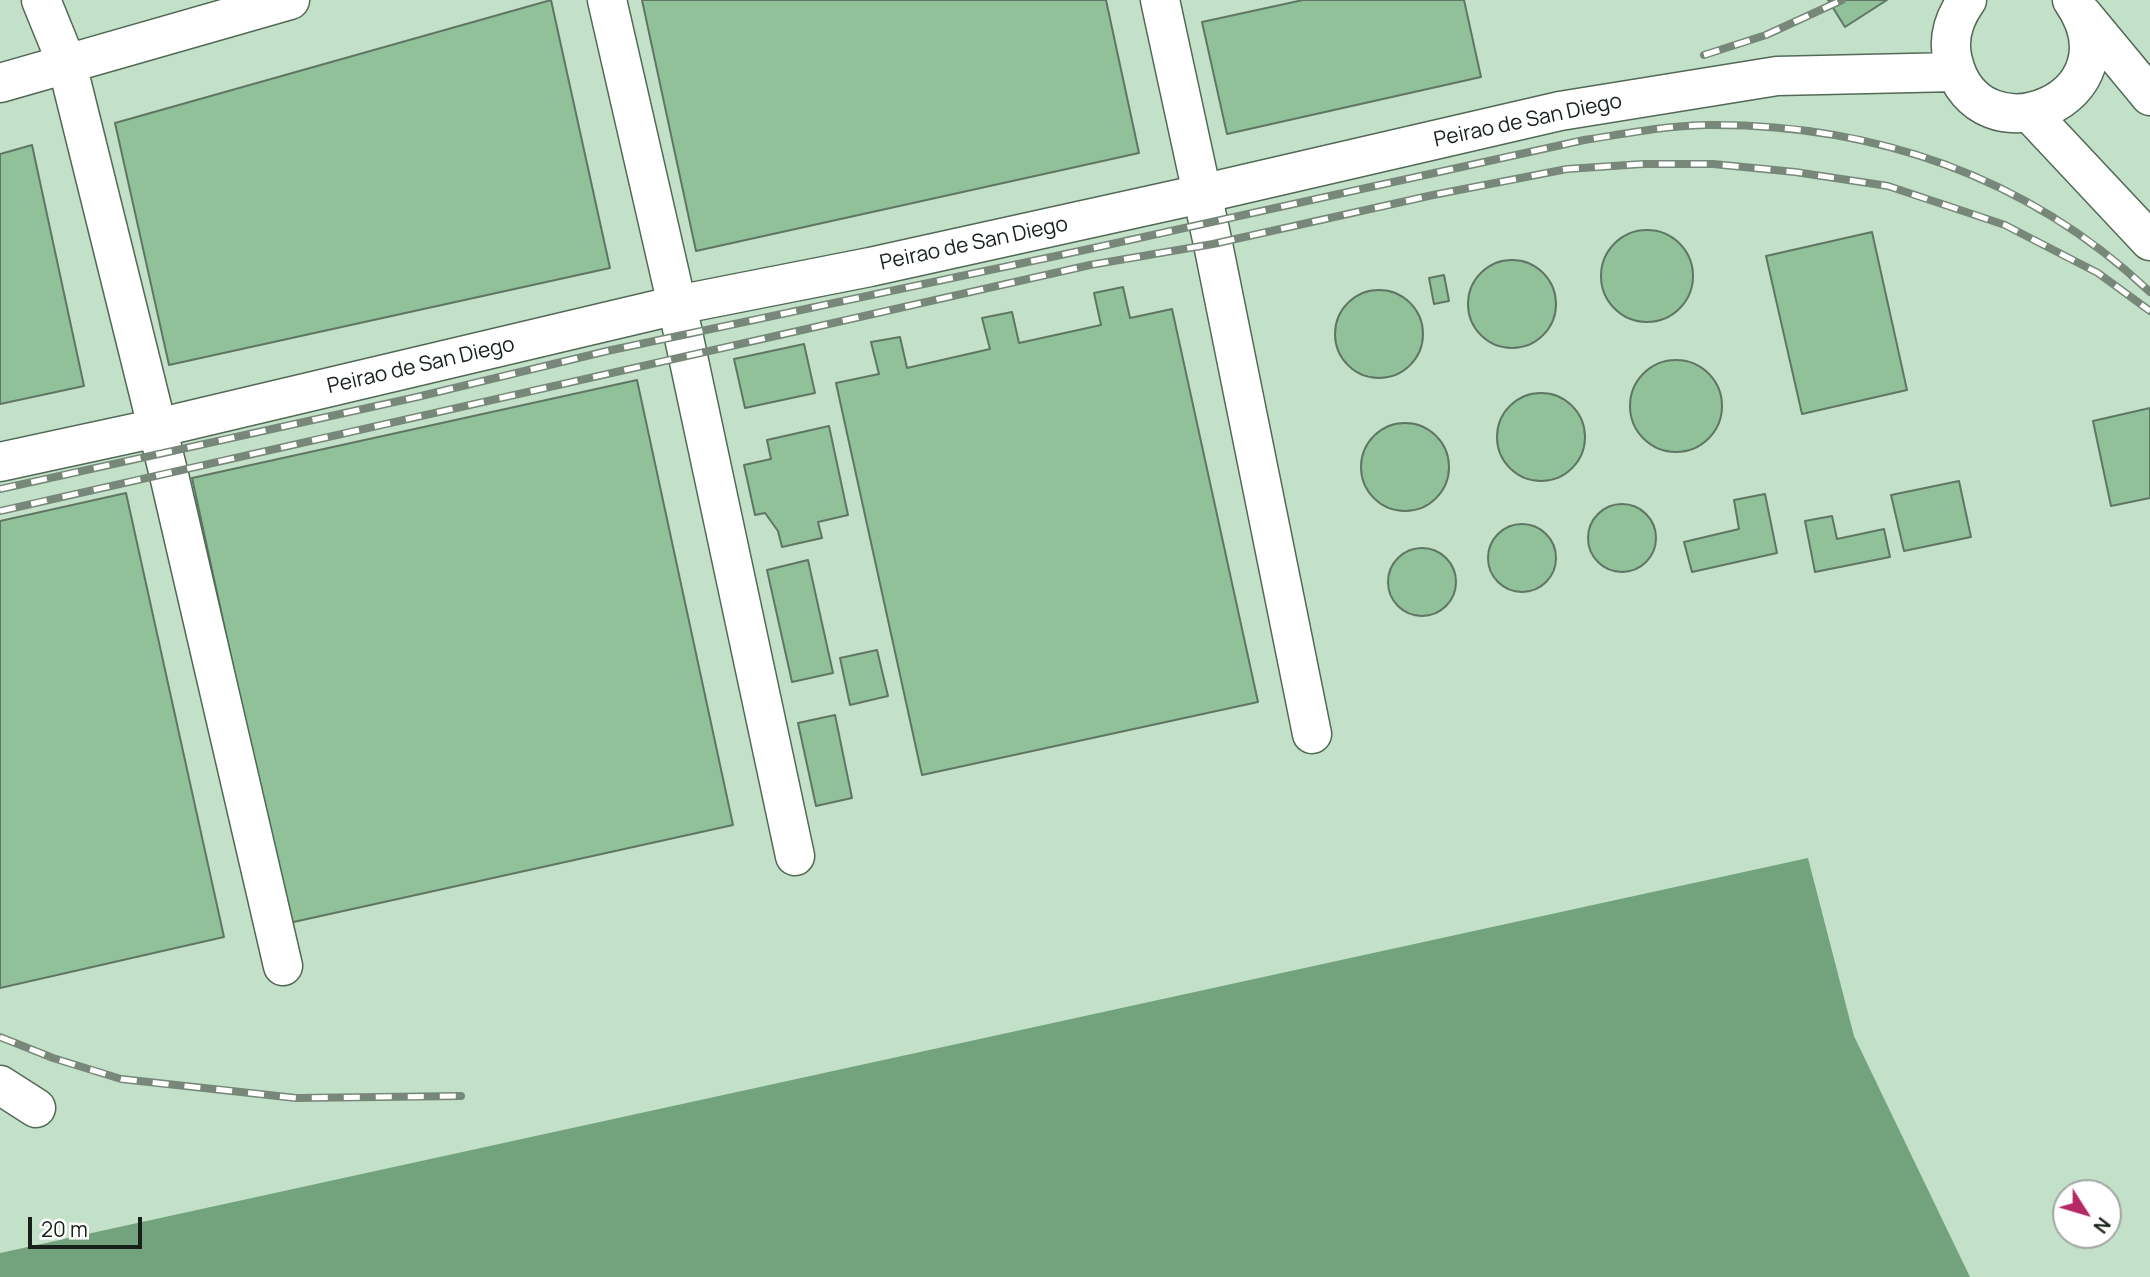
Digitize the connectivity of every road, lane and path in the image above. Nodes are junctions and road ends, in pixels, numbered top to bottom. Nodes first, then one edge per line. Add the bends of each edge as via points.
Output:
1 (41, 0) edge
2 (290, 0) edge
3 (607, 0) edge
4 (1160, 0) edge
5 (1959, 4) edge
6 (2078, 8) edge
7 (66, 64) junction
8 (1955, 72) junction
9 (0, 83) edge
10 (2150, 96) edge
11 (2030, 113) junction
12 (1200, 194) junction
13 (2150, 241) edge
14 (677, 305) junction
15 (157, 428) junction
16 (0, 462) edge
17 (1312, 734) dead end
18 (794, 856) dead end
19 (283, 966) dead end
20 (0, 1085) edge
21 (36, 1108) dead end

1 - 7 lane
2 - 7 lane
3 - 14 lane
4 - 12 lane
5 - 8 lane via 1950,51
6 - 10 lane
6 - 11 lane via 2088,36 2088,57 2081,77 2050,107
7 - 9 lane
7 - 15 lane
8 - 11 lane via 1968,91 1986,105 2007,113
8 - 12 lane, Peirao de San Diego via 1777,76 1574,109
11 - 13 lane
12 - 14 lane, Peirao de San Diego
12 - 17 lane
14 - 15 lane, Peirao de San Diego
14 - 18 lane
15 - 16 lane, Peirao de San Diego
15 - 19 lane
20 - 21 lane

